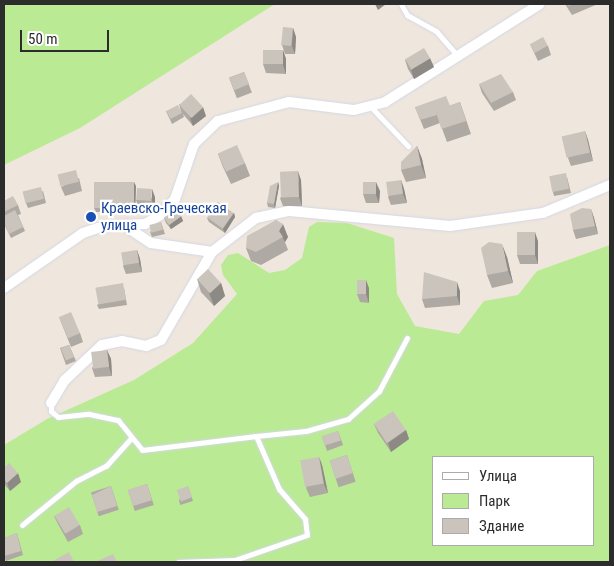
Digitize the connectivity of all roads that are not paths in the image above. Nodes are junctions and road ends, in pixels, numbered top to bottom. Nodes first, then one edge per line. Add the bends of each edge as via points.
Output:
1 (401, 4) edge
2 (540, 4) edge
3 (460, 57) junction
4 (371, 107) junction
5 (408, 146) dead end
6 (610, 185) edge
7 (124, 225) junction
8 (212, 252) junction
9 (4, 288) edge
10 (407, 338) dead end
11 (51, 403) joint
12 (256, 436) junction
13 (130, 438) junction
14 (22, 526) dead end
15 (180, 562) edge

1 - 3 lane via 407,15 436,31
2 - 3 street
3 - 4 street via 401,95
4 - 5 lane
4 - 7 street via 339,109 289,102 218,121 194,144 170,208 154,221
6 - 8 street via 543,213 450,226 278,211 243,225
7 - 8 street via 151,243
7 - 9 street via 83,233
8 - 11 street via 161,340 146,346 122,341 102,345 64,381
10 - 12 lane via 379,391 348,419 306,431
11 - 13 lane via 51,411 58,417 89,414 113,418
12 - 13 lane via 142,450
12 - 15 lane via 279,489 305,519 307,535 235,560
13 - 14 lane via 106,466 76,480

